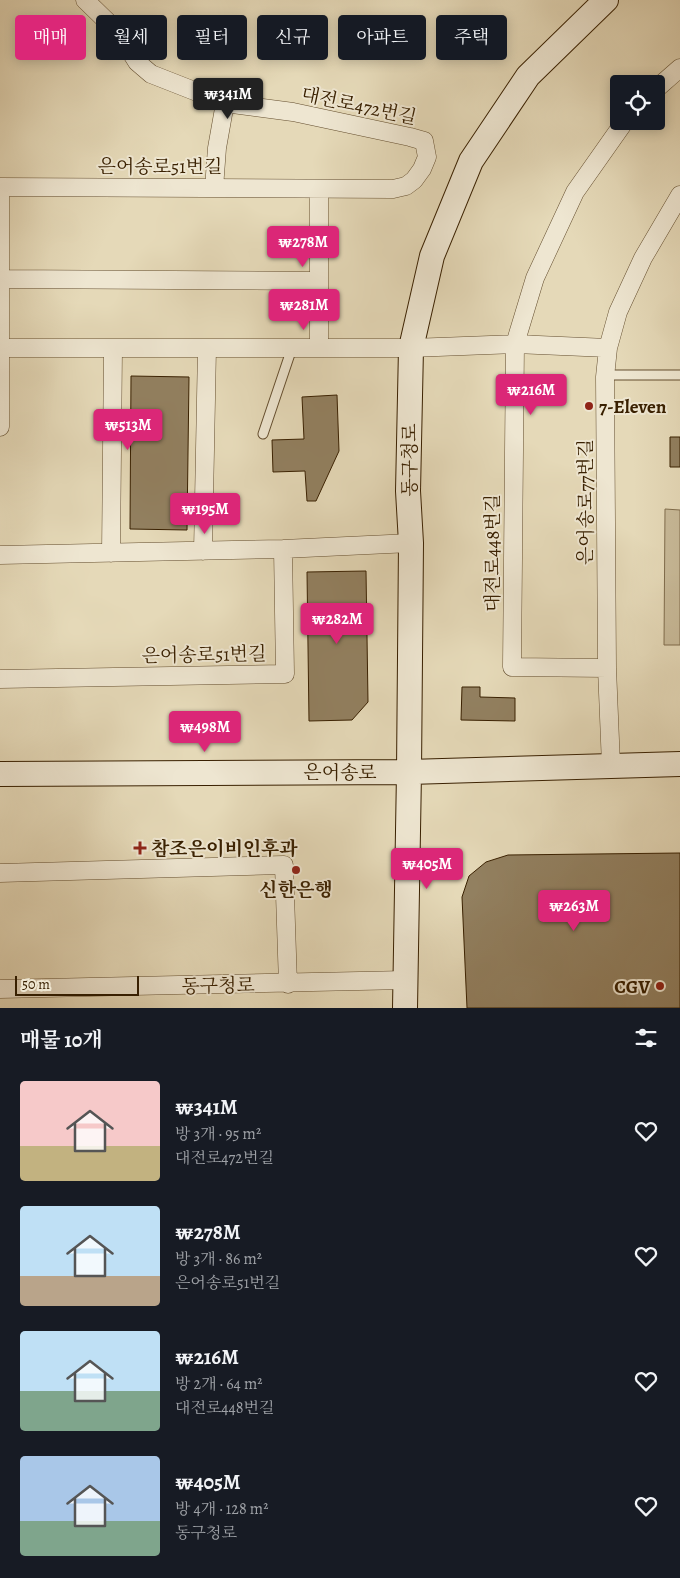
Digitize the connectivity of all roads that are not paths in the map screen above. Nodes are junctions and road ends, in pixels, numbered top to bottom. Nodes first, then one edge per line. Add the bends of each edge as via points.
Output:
1 (85, 0) edge
2 (606, 0) edge
3 (680, 68) edge
4 (665, 81) edge
5 (225, 104) junction
6 (619, 130) edge
7 (424, 141) joint
8 (0, 187) edge
9 (214, 188) junction
10 (319, 189) junction
11 (0, 195) edge
12 (680, 195) edge
13 (1, 279) edge
14 (319, 280) junction
15 (515, 344) junction
16 (0, 348) edge
17 (207, 348) junction
18 (292, 348) junction
19 (319, 348) junction
20 (411, 348) junction
21 (608, 348) junction
22 (114, 349) junction
23 (606, 375) junction
24 (680, 375) edge
25 (0, 427) edge
26 (263, 434) dead end
27 (411, 543) junction
28 (283, 549) junction
29 (203, 551) junction
30 (110, 553) junction
31 (0, 555) edge
32 (607, 668) junction
33 (0, 679) edge
34 (680, 764) edge
35 (611, 765) junction
36 (409, 772) junction
37 (0, 774) edge
38 (0, 873) edge
39 (406, 980) junction
40 (288, 984) junction
41 (0, 990) edge
42 (405, 1008) edge

1 - 5 street, 대전로472번길 via 118,32 137,62 151,74
2 - 20 main road, 동구청로 via 528,76 471,161 432,256
3 - 4 street
5 - 7 street, 대전로472번길 via 293,112
5 - 9 street
6 - 15 street, 대전로448번길 via 574,192 534,278
7 - 10 street, 은어송로51번길 via 427,157 422,169 406,186 393,189
8 - 9 street, 은어송로51번길
9 - 10 street, 은어송로51번길
10 - 14 street
11 - 13 street
12 - 21 street, 은어송로77번길 via 643,258 618,312
13 - 14 street
13 - 16 street
14 - 19 street
15 - 20 street
15 - 21 street
15 - 32 street, 대전로448번길 via 512,667
16 - 22 street
16 - 25 street
17 - 18 street
17 - 22 street
17 - 29 street
18 - 19 street
18 - 26 lane
19 - 20 street
20 - 27 main road, 동구청로 via 408,491
21 - 23 street, 은어송로77번길
22 - 30 street
23 - 24 lane
23 - 32 street, 은어송로77번길
27 - 28 street
27 - 36 main road, 동구청로
28 - 29 street
28 - 33 street, 은어송로51번길 via 285,674
29 - 30 street
30 - 31 street
32 - 35 street, 은어송로77번길
34 - 35 main road, 은어송로
35 - 36 main road, 은어송로
36 - 37 main road, 은어송로
36 - 39 main road, 동구청로
38 - 40 street via 284,865
39 - 40 street, 동구청로
39 - 42 main road, 동구청로
40 - 41 street, 동구청로

